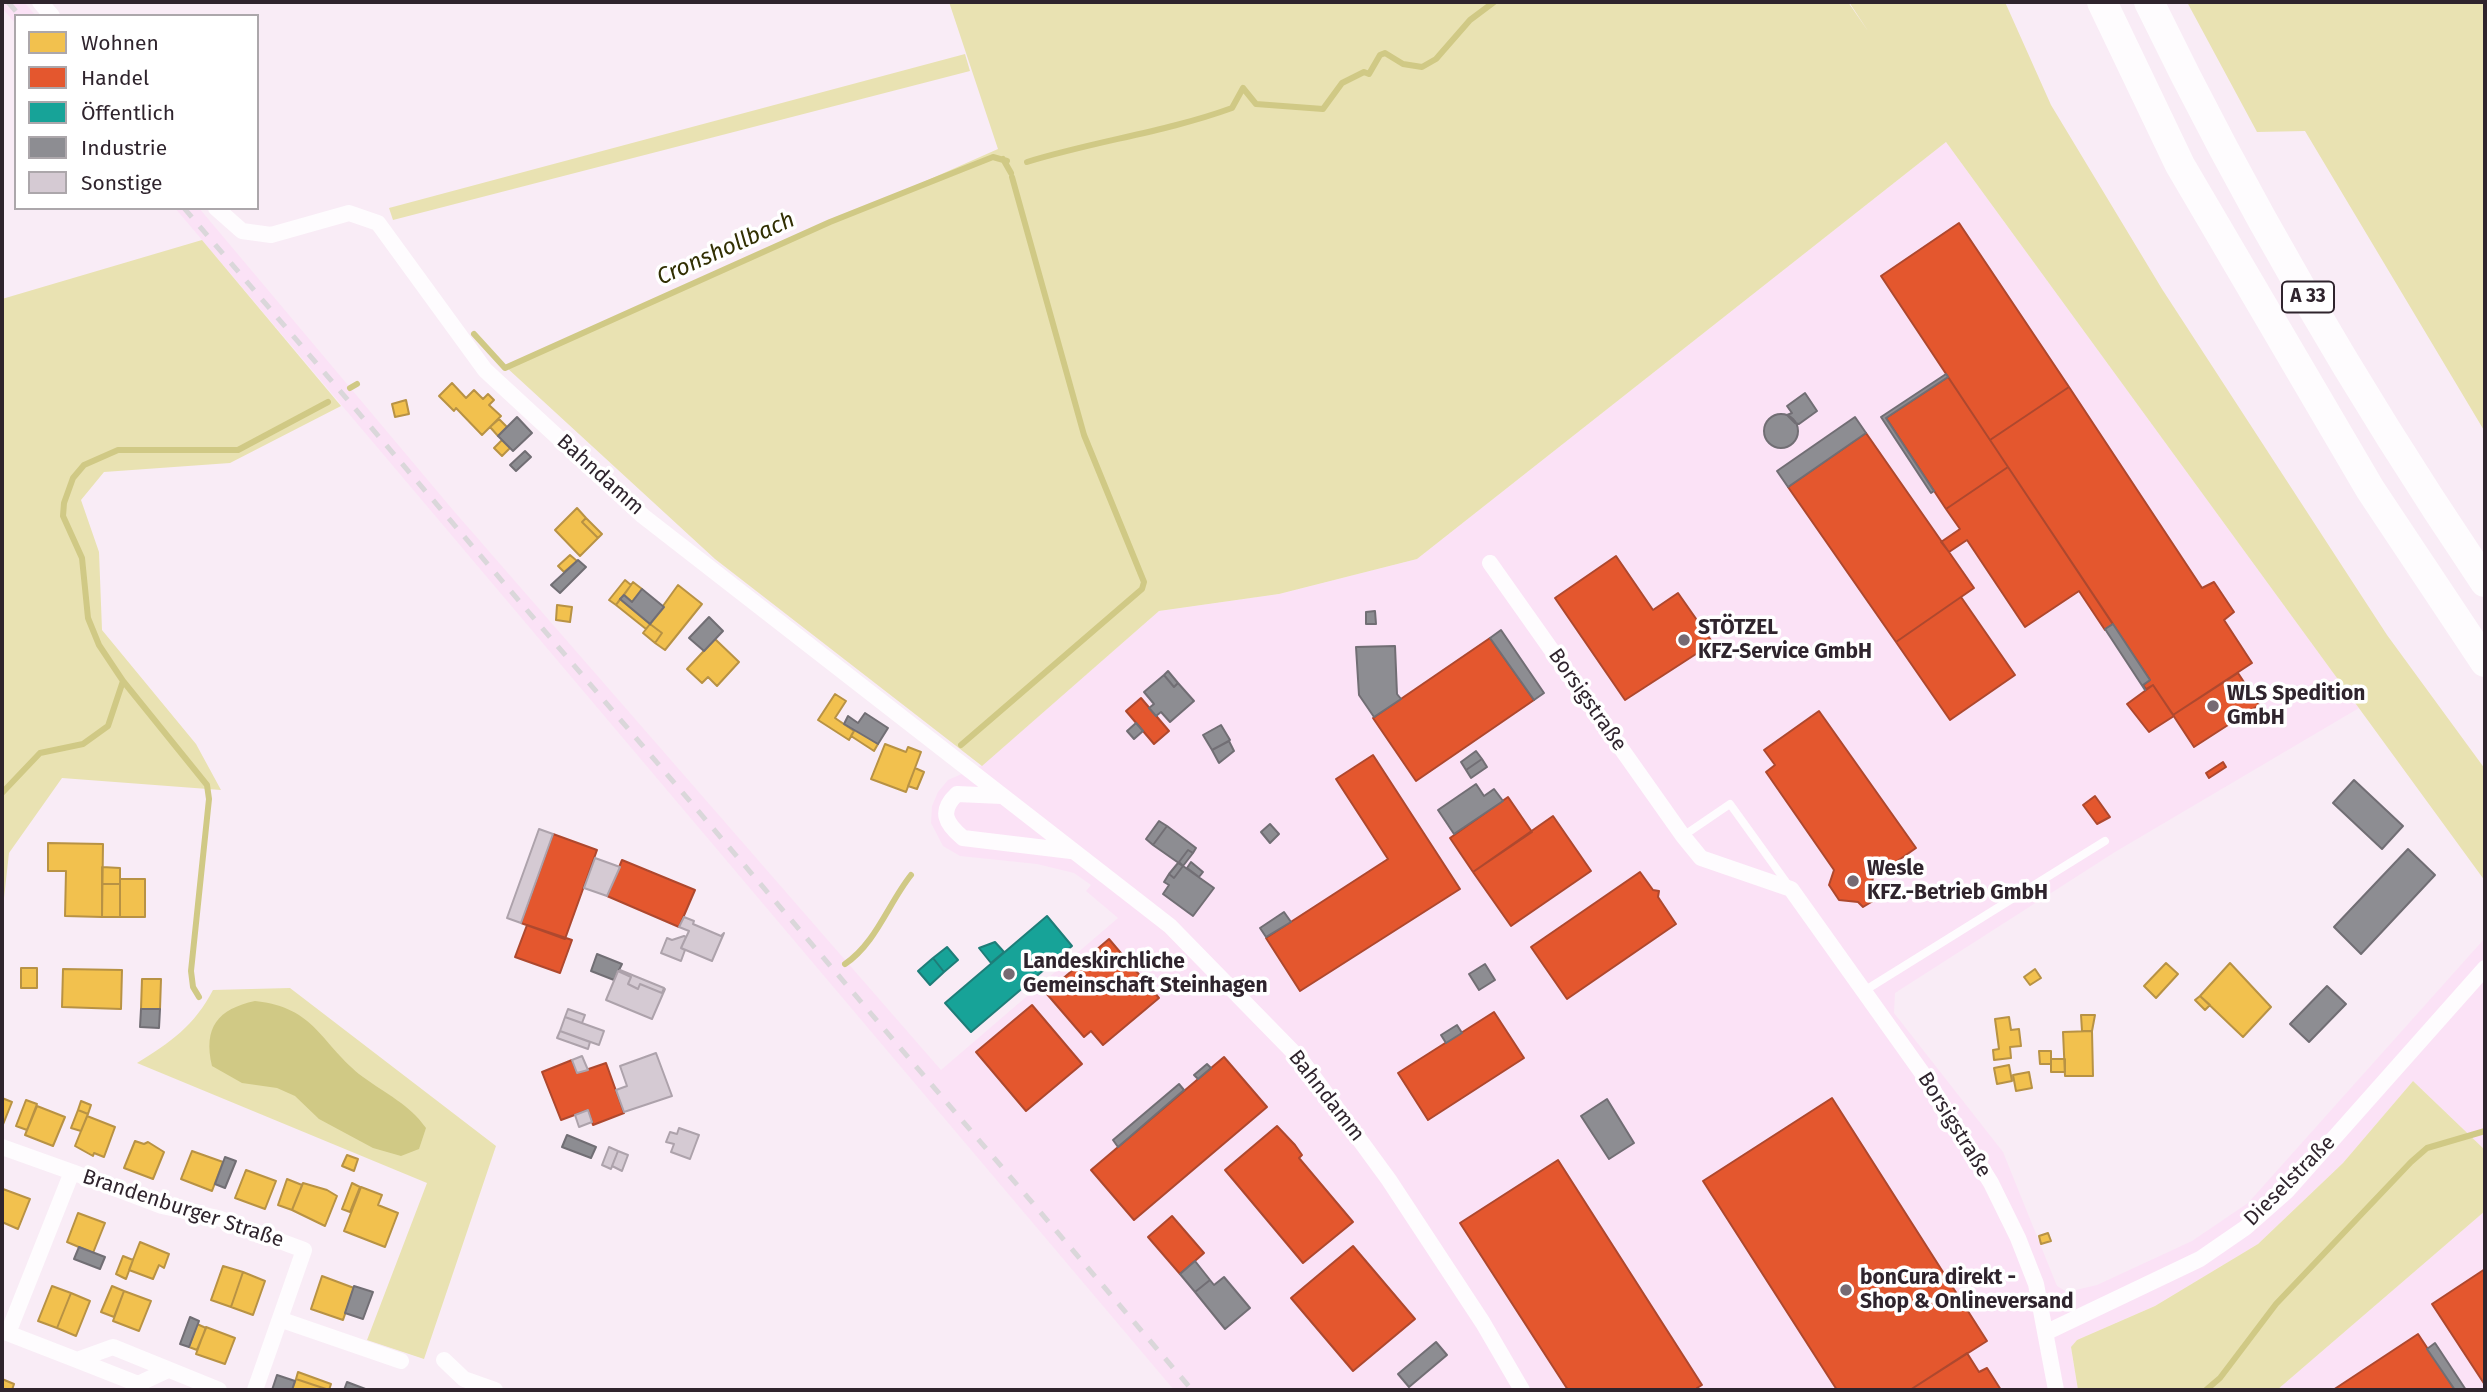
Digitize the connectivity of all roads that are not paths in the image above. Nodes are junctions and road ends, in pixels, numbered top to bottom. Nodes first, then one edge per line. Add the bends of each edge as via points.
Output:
1 (2102, 2) edge
2 (2149, 2) edge
3 (218, 210) edge
4 (1490, 563) dead end
5 (2485, 582) edge
6 (2485, 662) edge
7 (1002, 796) junction
8 (1683, 836) junction
9 (2105, 841) dead end
10 (1073, 851) junction
11 (1791, 889) junction
12 (2485, 968) edge
13 (1864, 991) junction
14 (2, 1147) edge
15 (72, 1172) junction
16 (282, 1320) junction
17 (5, 1332) edge
18 (2047, 1332) junction
19 (77, 1360) junction
20 (444, 1360) dead end
21 (401, 1361) dead end
22 (168, 1370) junction
23 (219, 1390) edge
24 (255, 1390) edge
25 (495, 1390) edge
26 (1522, 1390) edge
27 (2056, 1390) edge

1 - 6 highway, A 33 via 2194,190 2370,489
2 - 5 highway, A 33 via 2217,140 2411,472
3 - 7 street, Bahndamm via 242,231 271,235 349,213 378,223 495,379 643,516
4 - 8 street, Borsigstraße
7 - 10 street, Bahndamm
7 - 10 street via 957,794 946,804 948,827 962,838
8 - 11 street, Borsigstraße via 1701,858
8 - 11 lane, Borsigstraße via 1730,804
9 - 13 lane
10 - 26 street, Bahndamm via 1170,926 1302,1061 1389,1180
11 - 13 street, Borsigstraße
12 - 18 street, Dieselstraße via 2287,1191 2245,1228 2200,1259
13 - 18 street, Borsigstraße via 1991,1183 2036,1284
14 - 15 street, Brandenburger Straße
15 - 16 street, Brandenburger Straße via 162,1206 218,1218 304,1250
15 - 17 street, Brandenburger Straße
16 - 21 street
16 - 24 street, Brandenburger Straße
17 - 19 street, Brandenburger Straße
18 - 27 street, Borsigstraße
19 - 22 street via 113,1347
19 - 22 street, Brandenburger Straße via 138,1384
20 - 25 street via 464,1379
22 - 23 street

